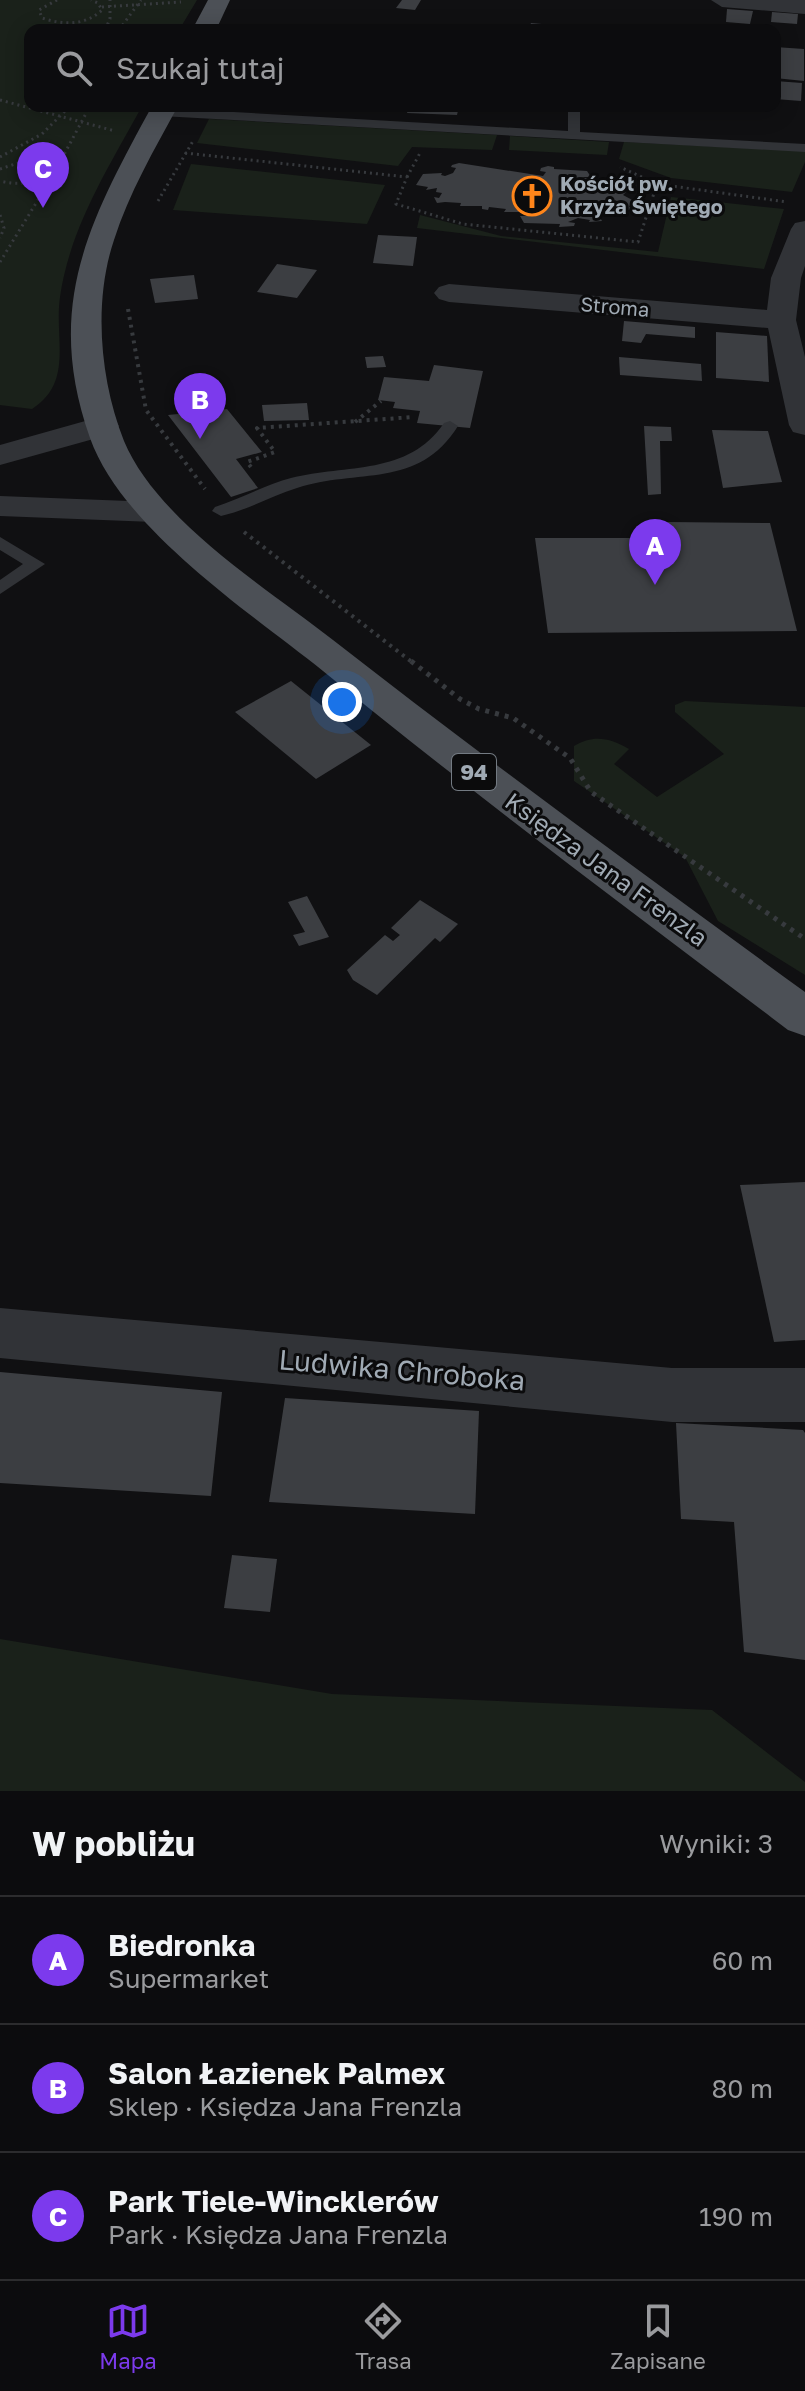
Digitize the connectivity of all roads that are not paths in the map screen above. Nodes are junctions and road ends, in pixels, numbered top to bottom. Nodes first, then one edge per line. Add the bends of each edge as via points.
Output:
1 (219, 0) edge
2 (722, 0) edge
3 (805, 7) edge
4 (207, 24) edge
5 (161, 112) edge
6 (204, 112) edge
7 (345, 112) edge
8 (574, 112) edge
9 (341, 122) junction
10 (574, 135) junction
11 (805, 148) edge
12 (805, 229) edge
13 (449, 293) dead end
14 (781, 320) junction
15 (805, 425) edge
16 (103, 426) junction
17 (450, 426) dead end
18 (0, 455) edge
19 (0, 506) edge
20 (221, 511) road end
21 (154, 512) junction
22 (0, 542) edge
23 (0, 588) edge
24 (805, 1017) edge
25 (0, 1333) edge
26 (805, 1395) edge

1 - 4 main road
2 - 3 street
5 - 16 main road, Księdza Jana Frenzla / 94 via 107,221 91,278 87,336
6 - 9 lane
7 - 9 lane
8 - 10 lane
9 - 10 lane
10 - 11 lane
12 - 14 street via 786,278
13 - 14 street, Stroma
14 - 15 street
16 - 18 street
16 - 21 main road, Księdza Jana Frenzla / 94 via 119,465
17 - 20 lane via 406,465 293,483
19 - 21 street
21 - 24 main road, Księdza Jana Frenzla / 94 via 487,782
22 - 23 lane via 36,564
25 - 26 street, Ludwika Chroboka via 672,1395

